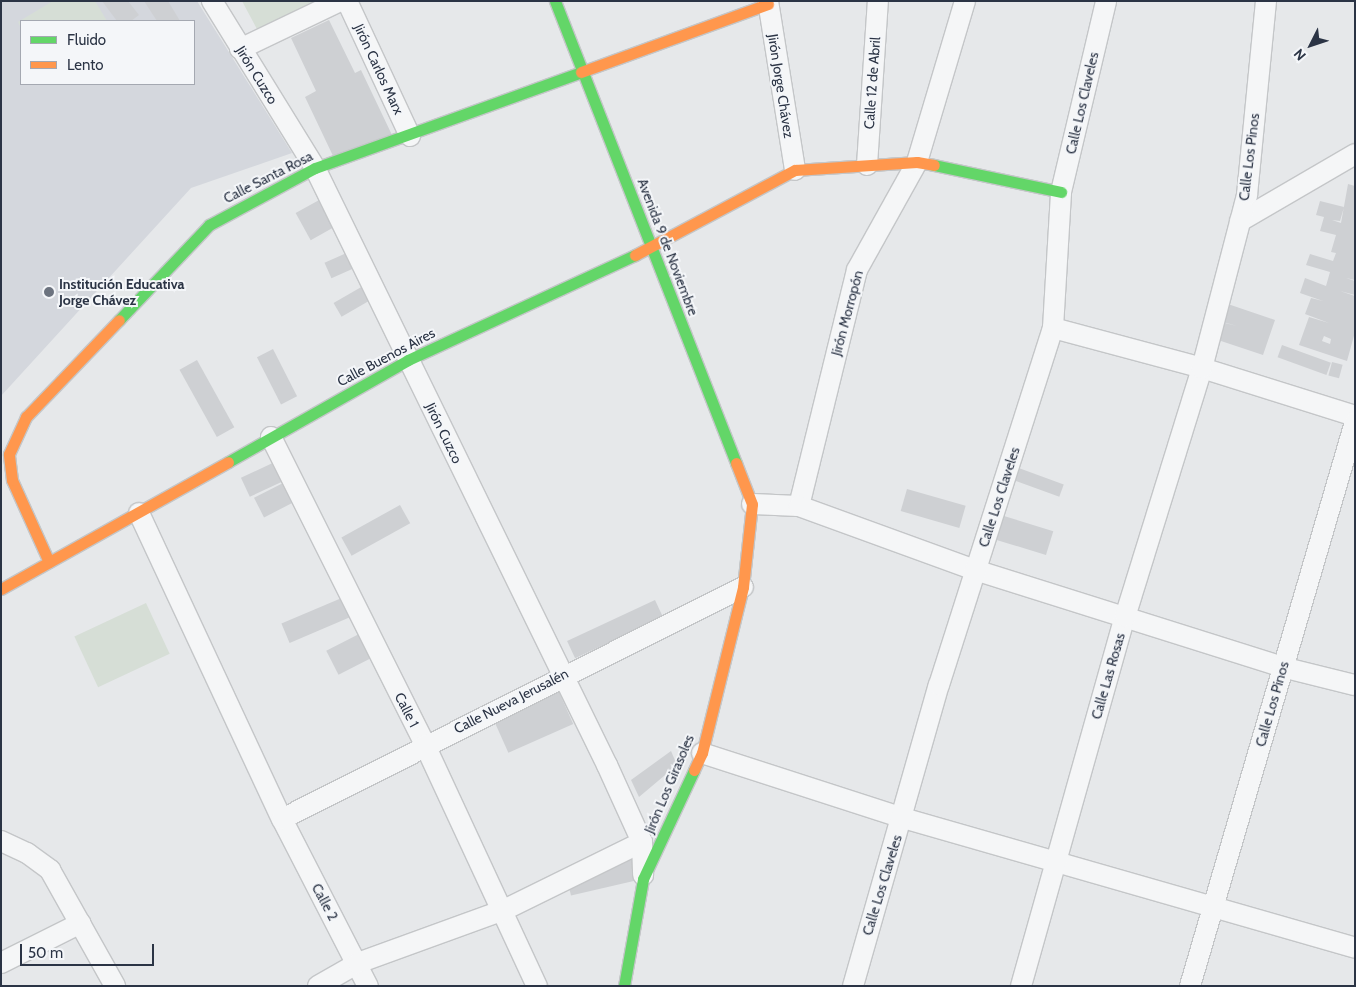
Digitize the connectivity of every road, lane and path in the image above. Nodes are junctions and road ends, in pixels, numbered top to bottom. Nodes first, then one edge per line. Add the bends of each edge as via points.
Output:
1 (212, 1) edge
2 (340, 1) edge
3 (347, 1) edge
4 (555, 1) edge
5 (878, 1) edge
6 (965, 1) edge
7 (1106, 1) edge
8 (1266, 1) edge
9 (768, 3) edge
10 (240, 49) junction
11 (582, 71) junction
12 (410, 136) junction
13 (1350, 161) edge
14 (917, 162) junction
15 (867, 165) junction
16 (315, 168) junction
17 (795, 170) junction
18 (1061, 192) junction
19 (1240, 221) junction
20 (653, 248) junction
21 (1053, 328) junction
22 (408, 360) junction
23 (1202, 368) junction
24 (1355, 416) edge
25 (1355, 422) edge
26 (271, 437) junction
27 (752, 504) junction
28 (799, 506) junction
29 (139, 513) junction
30 (50, 562) junction
31 (975, 570) junction
32 (743, 587) junction
33 (1, 589) edge
34 (1125, 617) junction
35 (1282, 667) junction
36 (564, 674) junction
37 (1355, 685) edge
38 (425, 745) junction
39 (702, 753) junction
40 (282, 818) junction
41 (903, 818) junction
42 (1, 841) edge
43 (642, 842) junction
44 (1057, 860) junction
45 (643, 879) junction
46 (1213, 905) junction
47 (504, 910) junction
48 (81, 923) junction
49 (1355, 948) edge
50 (1, 963) edge
51 (358, 963) junction
52 (115, 986) edge
53 (318, 986) edge
54 (368, 986) edge
55 (537, 986) edge
56 (624, 986) edge
57 (853, 986) edge
58 (1022, 986) edge
59 (1190, 986) edge

1 - 10 street, Jirón Cuzco
2 - 10 street
3 - 12 street, Jirón Carlos Marx
4 - 11 street, Avenida 9 de Noviembre
5 - 15 street, Calle 12 de Abril
6 - 14 street, Jirón Morropón
7 - 18 street, Calle Los Claveles
8 - 19 street, Calle Los Pinos via 1246,195
9 - 11 street, Calle Santa Rosa
9 - 17 street, Jirón Jorge Chávez
10 - 16 street, Jirón Cuzco
11 - 12 street, Calle Santa Rosa
11 - 20 street, Avenida 9 de Noviembre
12 - 16 street, Calle Santa Rosa
13 - 19 street
14 - 15 street
14 - 18 street
14 - 28 street, Jirón Morropón via 857,270
15 - 17 street
16 - 22 street, Jirón Cuzco
16 - 30 street, Calle Santa Rosa via 209,225 26,417 8,454 12,480
17 - 20 street, Calle Buenos Aires
18 - 21 street, Calle Los Claveles
19 - 23 street, Calle Los Pinos
20 - 22 street, Calle Buenos Aires
20 - 27 street, Avenida 9 de Noviembre
21 - 23 street
21 - 31 street, Calle Los Claveles
22 - 26 street, Calle Buenos Aires
22 - 36 street, Jirón Cuzco
23 - 24 street
23 - 34 street, Calle Las Rosas
25 - 35 street, Calle Los Pinos
26 - 29 street, Calle Buenos Aires
26 - 38 street, Calle 1
27 - 28 street
27 - 32 street, Jirón Los Girasoles
28 - 31 street
29 - 30 street, Calle Buenos Aires
29 - 40 street, Calle 2
30 - 33 street, Calle Buenos Aires
31 - 34 street
31 - 41 street, Calle Los Claveles via 939,685
32 - 36 street, Calle Nueva Jerusalén
32 - 39 street, Jirón Los Girasoles
34 - 35 street
34 - 44 street, Calle Las Rosas
35 - 37 street
35 - 46 street, Calle Los Pinos
36 - 38 street, Calle Nueva Jerusalén
36 - 43 street, Jirón Cuzco
38 - 40 street, Calle Nueva Jerusalén
38 - 47 street, Calle 1
39 - 41 street
39 - 45 street, Jirón Los Girasoles
40 - 51 street, Calle 2
41 - 44 street
41 - 57 street, Calle Los Claveles
42 - 48 street via 27,852 50,870
43 - 45 street, Jirón Cuzco
43 - 47 street
44 - 46 street
44 - 58 street, Calle Las Rosas
45 - 56 street, Jirón Los Girasoles
46 - 49 street
46 - 59 street, Calle Los Pinos
47 - 51 street
47 - 55 street, Calle 1
48 - 50 street
48 - 52 street
51 - 53 street
51 - 54 street, Calle 2

